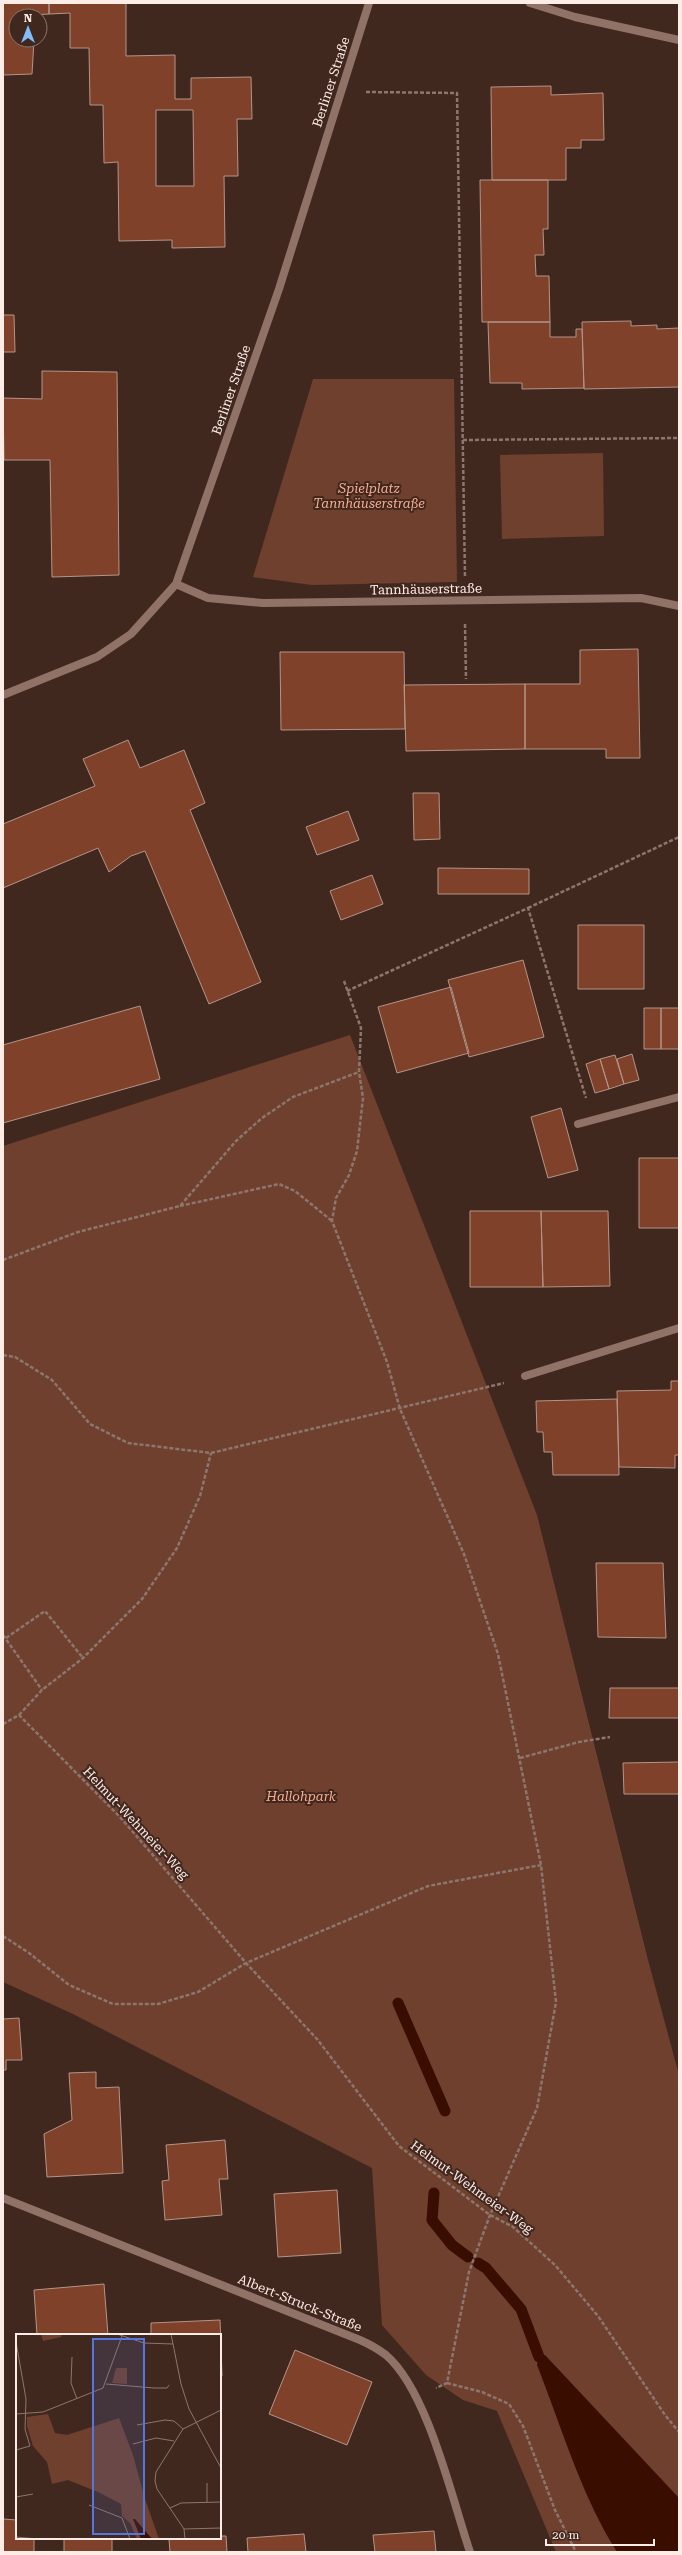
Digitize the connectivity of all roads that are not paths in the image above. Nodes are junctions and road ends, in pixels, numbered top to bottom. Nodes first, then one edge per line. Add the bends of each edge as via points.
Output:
1 (369, 3) edge
2 (530, 3) edge
3 (679, 40) edge
4 (176, 584) junction
5 (679, 606) edge
6 (3, 695) edge
7 (679, 1097) edge
8 (578, 1124) dead end
9 (679, 1328) edge
10 (525, 1376) road end
11 (3, 2198) edge
12 (470, 2552) edge

1 - 4 street, Berliner Straße via 279,289
2 - 3 street via 575,17
4 - 5 street, Tannhäuserstraße via 208,598 263,602 641,598
4 - 6 street, Berliner Straße via 131,634 97,657
7 - 8 street
9 - 10 street
11 - 12 street, Albert-Struck-Straße via 360,2340 386,2356 418,2397

